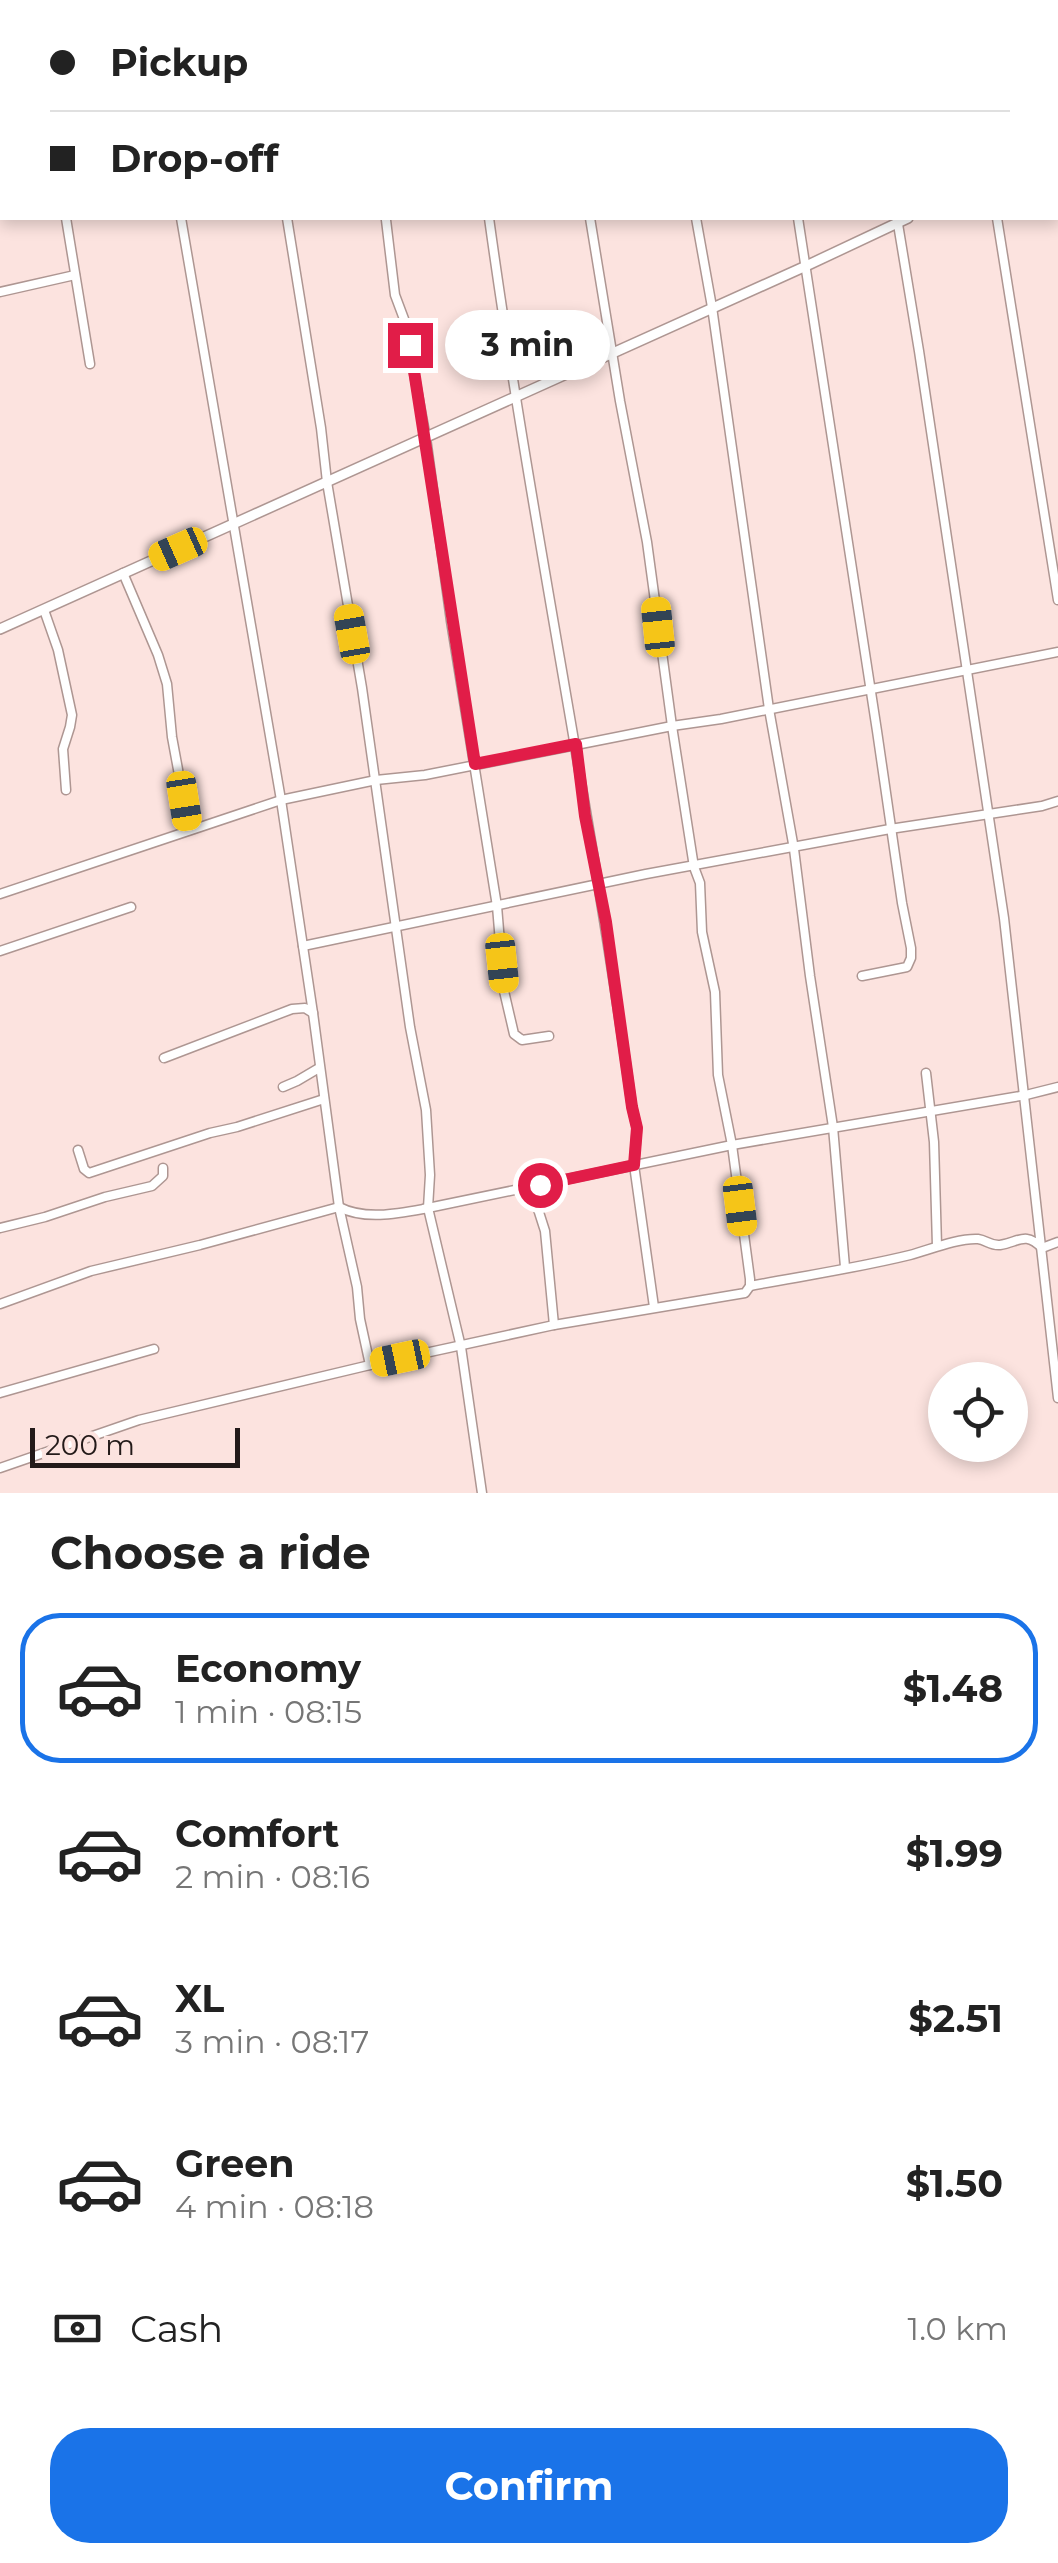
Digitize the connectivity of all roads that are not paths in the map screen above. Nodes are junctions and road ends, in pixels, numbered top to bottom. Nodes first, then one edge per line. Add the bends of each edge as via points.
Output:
1 (66, 220) edge
2 (181, 220) edge
3 (286, 220) edge
4 (386, 220) dead end
5 (489, 220) edge
6 (590, 220) edge
7 (696, 220) edge
8 (798, 220) edge
9 (899, 220) edge
10 (901, 220) edge
11 (997, 220) edge
12 (806, 266) junction
13 (75, 275) junction
14 (0, 292) edge
15 (712, 307) junction
16 (612, 352) junction
17 (90, 364) dead end
18 (516, 396) junction
19 (426, 438) junction
20 (327, 482) junction
21 (233, 524) junction
22 (124, 574) junction
23 (1058, 600) edge
24 (44, 610) junction
25 (0, 629) edge
26 (1058, 652) edge
27 (968, 670) junction
28 (870, 689) junction
29 (770, 708) junction
30 (672, 726) junction
31 (576, 744) junction
32 (475, 764) junction
33 (376, 780) junction
34 (66, 790) dead end
35 (281, 800) junction
36 (1058, 800) edge
37 (990, 813) junction
38 (189, 829) junction
39 (890, 829) junction
40 (794, 848) junction
41 (694, 867) junction
42 (598, 886) junction
43 (0, 894) edge
44 (496, 906) junction
45 (132, 907) dead end
46 (396, 926) junction
47 (303, 946) junction
48 (0, 950) edge
49 (862, 976) dead end
50 (314, 1013) junction
51 (549, 1036) dead end
52 (164, 1058) dead end
53 (319, 1068) junction
54 (926, 1072) dead end
55 (282, 1087) dead end
56 (1058, 1087) edge
57 (1026, 1095) junction
58 (324, 1099) junction
59 (931, 1110) junction
60 (833, 1127) junction
61 (732, 1145) junction
62 (78, 1150) dead end
63 (634, 1165) junction
64 (164, 1168) dead end
65 (535, 1186) junction
66 (339, 1207) junction
67 (428, 1208) junction
68 (0, 1228) edge
69 (1058, 1242) edge
70 (937, 1246) junction
71 (1042, 1248) junction
72 (845, 1268) junction
73 (750, 1286) junction
74 (0, 1304) edge
75 (654, 1307) junction
76 (554, 1325) junction
77 (460, 1346) junction
78 (154, 1349) dead end
79 (370, 1365) junction
80 (1056, 1373) edge
81 (0, 1393) edge
82 (1058, 1398) edge
83 (0, 1468) edge
84 (482, 1493) edge

1 - 13 street
2 - 21 street
3 - 20 street
4 - 19 street
5 - 18 street
6 - 16 street
7 - 15 street
8 - 12 street
9 - 12 street
10 - 27 street
11 - 23 street
12 - 15 street
12 - 28 street
13 - 14 street
13 - 17 street
15 - 16 street
15 - 29 street
16 - 18 street
16 - 30 street
18 - 19 street
18 - 31 street
19 - 20 street
19 - 32 street
20 - 21 street
20 - 33 street
21 - 22 street
21 - 35 street
22 - 24 street
22 - 38 street via 167,684
24 - 25 street
24 - 34 street via 72,715 64,749
26 - 27 street
27 - 28 street
27 - 37 street
28 - 29 street
28 - 39 street
29 - 30 street
29 - 40 street
30 - 31 street
30 - 41 street
31 - 32 street
31 - 42 street
32 - 33 street
32 - 44 street
33 - 35 street
33 - 46 street
35 - 38 street
35 - 47 street
36 - 37 street
37 - 39 street
37 - 57 street
38 - 43 street
39 - 40 street
39 - 49 street via 911,958 907,967
40 - 41 street
40 - 60 street
41 - 42 street
41 - 61 street
42 - 44 street
42 - 63 street via 637,1128
44 - 46 street
44 - 51 street via 514,1034 522,1040
45 - 48 street
46 - 47 street
46 - 67 street via 430,1141
47 - 50 street
50 - 52 street via 292,1009
50 - 53 street
53 - 55 street
53 - 58 street
54 - 59 street
56 - 57 street
57 - 59 street
57 - 71 street
58 - 62 street via 90,1173
58 - 66 street
59 - 60 street
59 - 70 street
60 - 61 street
60 - 72 street
61 - 63 street
61 - 73 street
63 - 65 street
63 - 75 street
64 - 68 street via 152,1186
65 - 67 street
65 - 76 street
66 - 67 street via 390,1215
66 - 74 street via 91,1272
66 - 79 street
67 - 77 street
69 - 71 street
70 - 71 street via 977,1239 996,1246 1027,1238
70 - 72 street
71 - 80 street
72 - 73 street
73 - 75 street via 745,1294
75 - 76 street
76 - 77 street
77 - 79 street
77 - 84 street
78 - 81 street
79 - 83 street via 139,1420
80 - 82 street

